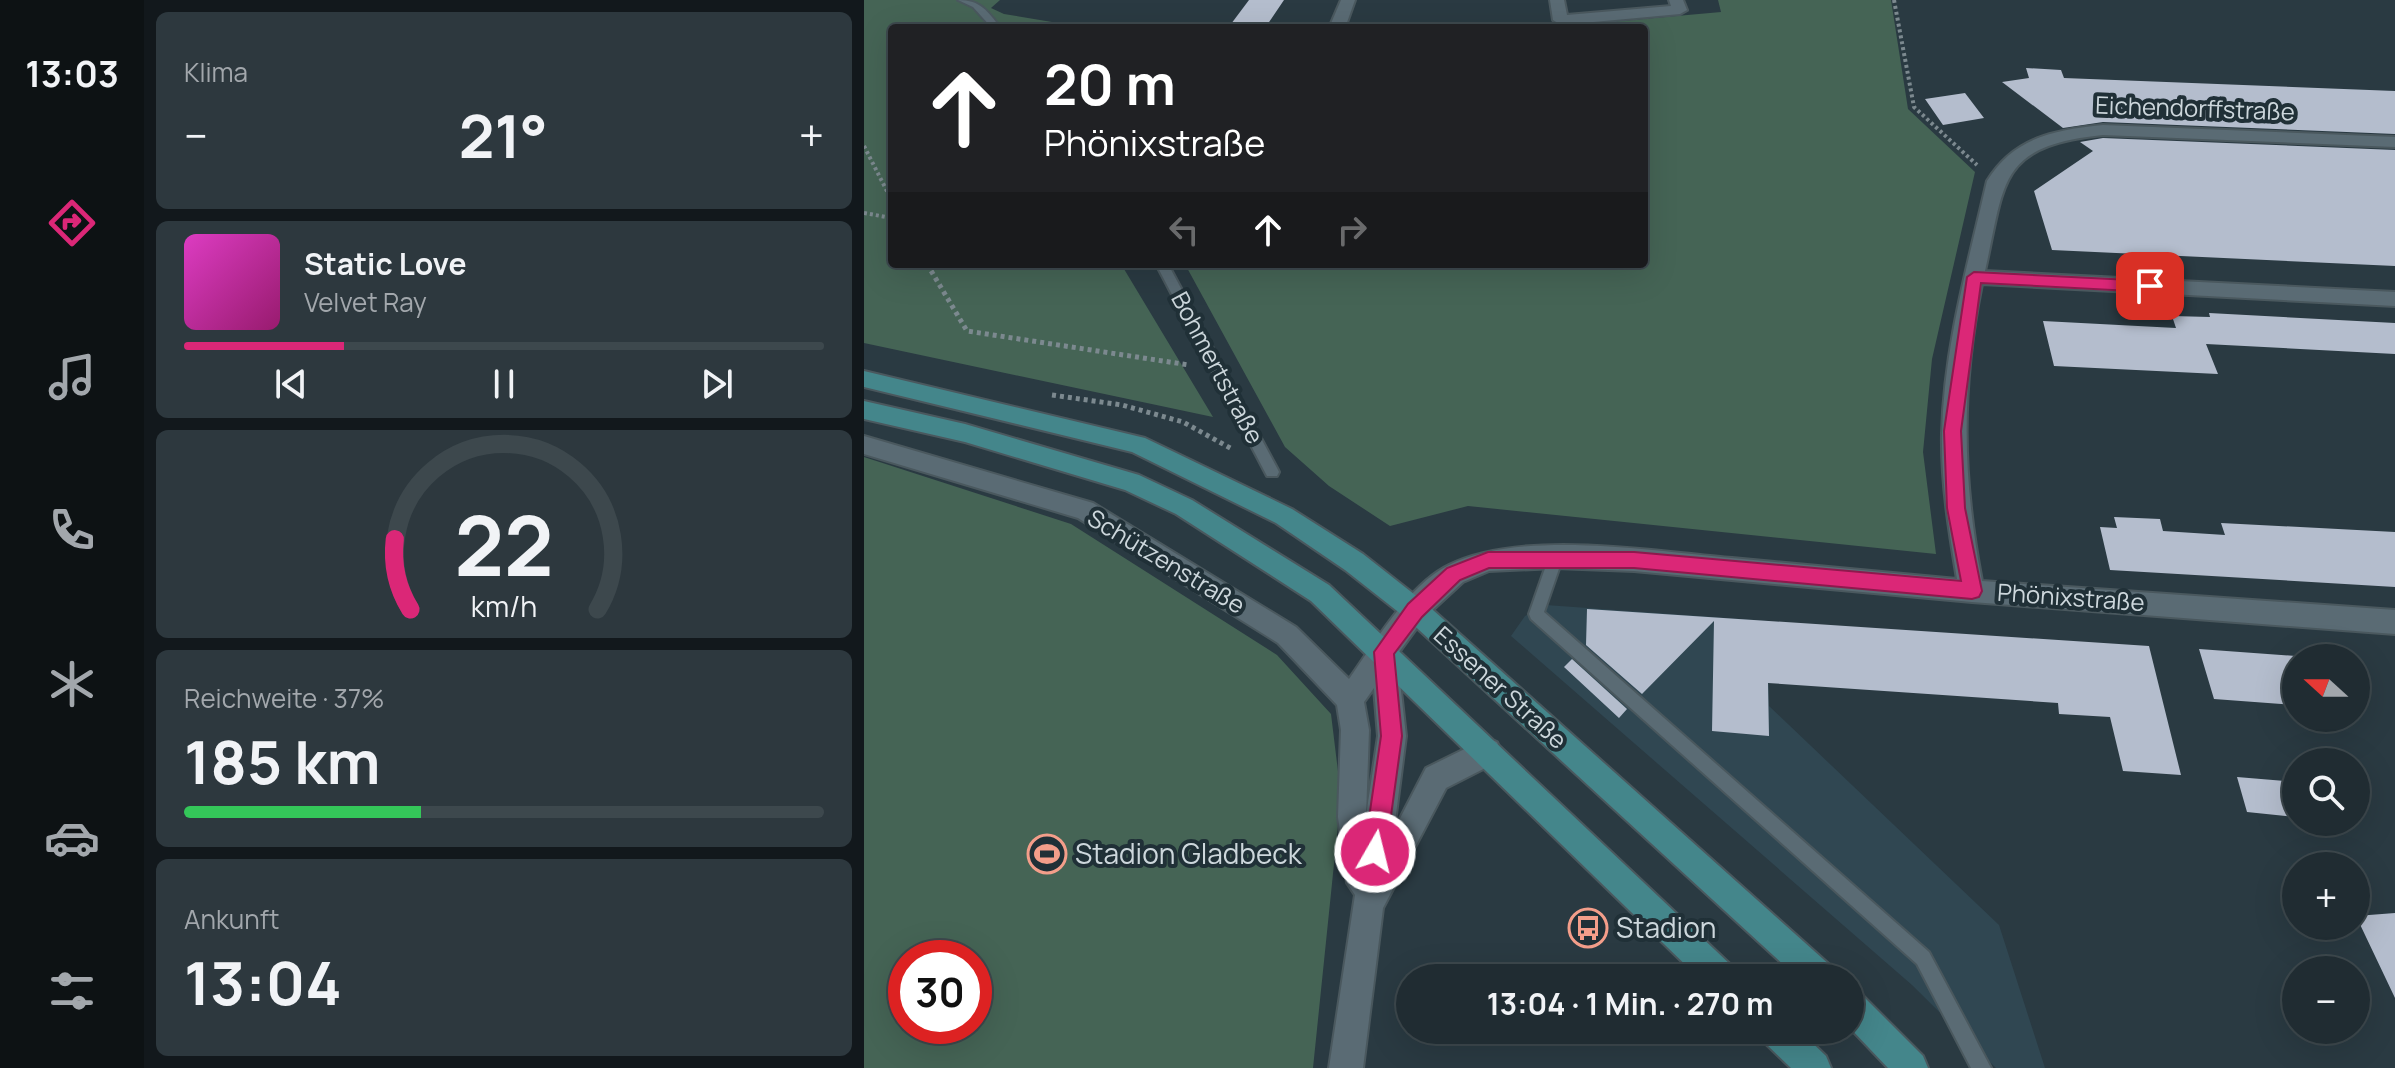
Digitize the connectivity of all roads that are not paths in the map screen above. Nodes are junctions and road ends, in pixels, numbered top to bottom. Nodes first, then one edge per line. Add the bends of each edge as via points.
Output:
1 (962, 0) edge
2 (1348, 0) edge
3 (1557, 0) edge
4 (1676, 0) edge
5 (993, 24) edge
6 (1339, 24) edge
7 (2395, 142) edge
8 (1164, 268) edge
9 (1974, 277) junction
10 (2395, 299) edge
11 (864, 379) edge
12 (864, 410) edge
13 (864, 445) edge
14 (1272, 472) dead end
15 (1556, 557) junction
16 (1972, 591) junction
17 (1415, 610) junction
18 (2395, 622) edge
19 (1384, 652) junction
20 (1350, 699) junction
21 (1487, 752) junction
22 (1366, 913) junction
23 (1707, 964) edge
24 (1806, 964) edge
25 (1864, 1019) edge
26 (1790, 1044) edge
27 (1346, 1068) edge
28 (1814, 1068) edge
29 (1911, 1068) edge
30 (1981, 1068) edge

1 - 5 lane via 976,5
2 - 6 street
3 - 4 street via 1561,20 1680,10
7 - 9 street, Eichendorffstraße via 2103,130 2064,133 2013,157 1996,181
8 - 14 lane, Bohmertstraße
9 - 10 street
9 - 16 street, Eichendorffstraße via 1953,431 1956,508
11 - 17 main road, Essener Straße via 1137,444 1284,516
12 - 19 main road via 965,433 1131,482 1184,507 1320,593
13 - 20 street, Schützenstraße via 1085,510 1287,635
15 - 16 street, Phönixstraße
15 - 17 street, Phönixstraße via 1488,560 1471,566 1454,574
15 - 30 lane via 1536,614 1923,958
16 - 18 street, Phönixstraße
17 - 19 street, Phönixstraße
17 - 24 main road, Essener Straße
19 - 20 street, Phönixstraße
19 - 21 main road
19 - 22 street via 1392,736
20 - 22 street via 1355,730 1352,817
21 - 22 street via 1436,778
21 - 23 main road
22 - 27 street
25 - 29 main road
26 - 28 main road

